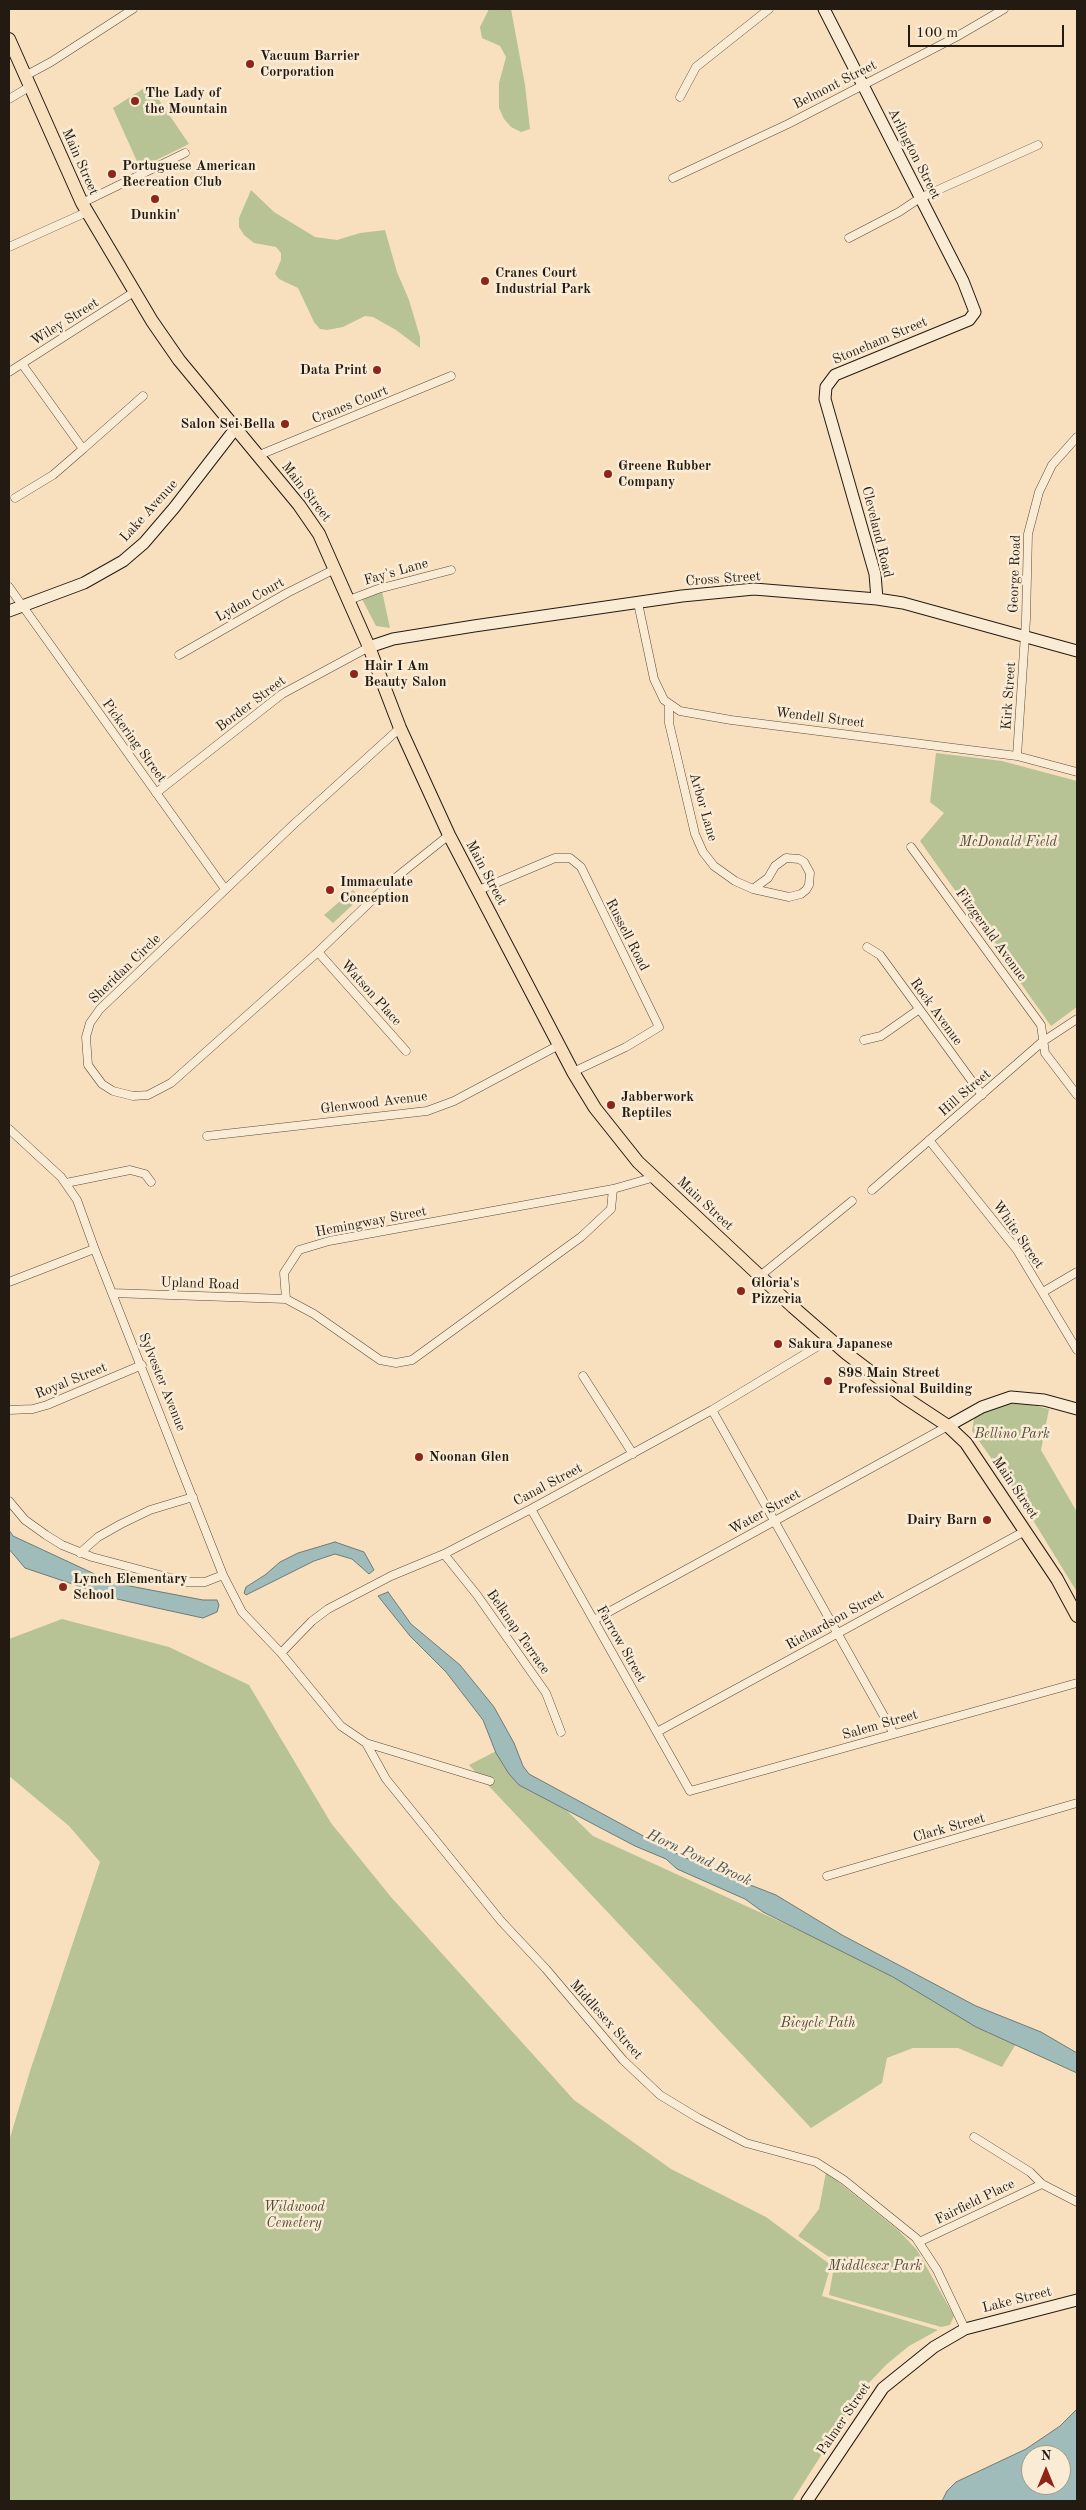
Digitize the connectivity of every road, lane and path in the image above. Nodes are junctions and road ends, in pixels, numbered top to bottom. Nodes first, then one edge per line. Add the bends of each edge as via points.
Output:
1 (133, 9) edge
2 (769, 9) edge
3 (824, 9) edge
4 (1004, 9) edge
5 (9, 39) edge
6 (27, 81) junction
7 (862, 86) junction
8 (680, 97) dead end
9 (9, 99) edge
10 (1038, 145) dead end
11 (185, 153) dead end
12 (673, 178) dead end
13 (920, 198) junction
14 (84, 208) junction
15 (849, 238) dead end
16 (9, 247) edge
17 (134, 292) junction
18 (974, 315) joint
19 (22, 364) junction
20 (9, 372) edge
21 (451, 376) dead end
22 (143, 396) dead end
23 (235, 429) junction
24 (1077, 437) edge
25 (83, 449) junction
26 (258, 456) junction
27 (846, 472) joint
28 (15, 498) dead end
29 (335, 569) junction
30 (451, 570) dead end
31 (9, 587) edge
32 (876, 599) junction
33 (349, 600) junction
34 (638, 603) junction
35 (22, 606) junction
36 (9, 611) edge
37 (1025, 636) junction
38 (369, 647) junction
39 (1077, 651) edge
40 (179, 655) dead end
41 (669, 706) junction
42 (400, 728) junction
43 (1018, 756) junction
44 (1077, 772) edge
45 (156, 793) junction
46 (449, 835) junction
47 (911, 847) dead end
48 (225, 889) junction
49 (753, 889) junction
50 (479, 890) junction
51 (867, 948) dead end
52 (318, 952) junction
53 (918, 1010) junction
54 (1077, 1020) edge
55 (864, 1040) dead end
56 (1042, 1042) junction
57 (559, 1045) junction
58 (406, 1051) dead end
59 (573, 1072) junction
60 (982, 1095) junction
61 (1077, 1095) edge
62 (9, 1129) edge
63 (207, 1136) dead end
64 (930, 1140) junction
65 (654, 1177) junction
66 (151, 1182) dead end
67 (66, 1183) junction
68 (613, 1189) junction
69 (872, 1190) dead end
70 (852, 1201) dead end
71 (94, 1249) junction
72 (1077, 1272) edge
73 (760, 1276) junction
74 (9, 1282) edge
75 (1043, 1292) junction
76 (112, 1293) junction
77 (286, 1299) junction
78 (830, 1340) junction
79 (1077, 1350) edge
80 (142, 1365) junction
81 (583, 1376) dead end
82 (1077, 1409) edge
83 (9, 1410) edge
84 (712, 1410) junction
85 (948, 1426) junction
86 (632, 1454) junction
87 (193, 1497) junction
88 (9, 1501) edge
89 (531, 1510) junction
90 (773, 1522) junction
91 (1026, 1531) junction
92 (80, 1553) junction
93 (444, 1554) junction
94 (223, 1576) junction
95 (1077, 1616) edge
96 (594, 1620) junction
97 (836, 1634) junction
98 (281, 1653) junction
99 (1077, 1683) edge
100 (561, 1732) dead end
101 (657, 1732) junction
102 (894, 1734) junction
103 (366, 1743) junction
104 (490, 1781) dead end
105 (690, 1790) joint
106 (1077, 1803) edge
107 (827, 1876) dead end
108 (974, 2137) dead end
109 (1042, 2184) junction
110 (1077, 2202) edge
111 (919, 2242) junction
112 (1077, 2300) edge
113 (965, 2329) junction
114 (807, 2501) edge

1 - 6 street
2 - 8 street via 696,67
3 - 7 street, Arlington Street
4 - 7 street, Belmont Street
5 - 6 main road, Main Street
6 - 9 street
6 - 14 main road, Main Street
7 - 12 street, Belmont Street
7 - 13 street, Arlington Street
10 - 13 street
11 - 14 street
13 - 15 street
13 - 18 street, Arlington Street via 964,285
14 - 16 street
14 - 17 main road, Main Street
17 - 19 street, Wiley Street
17 - 23 main road, Main Street via 174,353
18 - 27 street, Stoneham Street via 969,320 837,374 829,381 825,398
19 - 20 street, Wiley Street
19 - 25 street
21 - 26 street, Cranes Court
22 - 25 street
23 - 26 main road, Main Street
23 - 35 street, Lake Avenue via 174,508 130,555 92,580
24 - 37 street, George Road via 1052,465 1039,492 1028,534
25 - 28 street via 54,475
26 - 29 main road, Main Street via 312,523
27 - 32 street, Cleveland Road via 875,574
29 - 33 main road, Main Street
29 - 40 street, Lydon Court
30 - 33 street, Fay's Lane
31 - 35 street, Pickering Street
32 - 34 street, Cross Street via 747,589
32 - 37 street, Cross Street
33 - 38 main road, Main Street
34 - 38 street, Cross Street via 433,632
34 - 41 street via 654,679
35 - 36 street, Lake Avenue
35 - 45 street, Pickering Street
37 - 39 street, Cross Street
37 - 43 street, Kirk Street
38 - 42 main road, Main Street
38 - 45 street, Border Street via 282,694
41 - 43 street, Wendell Street via 689,714
41 - 49 street, Arbor Lane via 669,723 694,834 714,866
42 - 46 main road, Main Street
42 - 48 street, Sheridan Circle
43 - 44 street, Wendell Street
45 - 48 street, Pickering Street
46 - 50 main road, Main Street
46 - 52 street, Sheridan Circle via 394,879
47 - 56 street, Fitzgerald Avenue via 1040,1025
48 - 52 street, Sheridan Circle via 114,994 90,1023 86,1037 88,1066 102,1084 113,1091 133,1096 148,1094 171,1083
49 - 49 street, Arbor Lane via 786,858 804,862 810,873 809,885 796,896
50 - 57 main road, Main Street
50 - 59 street, Russell Road via 555,858 570,858 580,867 659,1027
51 - 53 street, Rock Avenue via 880,955
52 - 58 street, Watson Place
53 - 55 street via 881,1036
53 - 60 street, Rock Avenue
54 - 56 street, Hill Street
56 - 60 street, Hill Street
56 - 61 street, Fitzgerald Avenue via 1045,1053
57 - 59 main road, Main Street
57 - 63 street, Glenwood Avenue via 454,1101 427,1111
59 - 65 main road, Main Street via 616,1136
60 - 64 street, Hill Street
62 - 67 street, Sylvester Avenue
64 - 69 street, Hill Street
64 - 75 street, White Street via 1017,1250
65 - 68 street, Hemingway Street
65 - 73 main road, Main Street
66 - 67 street via 145,1174 130,1170
67 - 71 street, Sylvester Avenue via 77,1200
68 - 77 street, Hemingway Street via 329,1241 299,1250 284,1273
68 - 77 street via 611,1208 581,1237 412,1360 380,1360 314,1314
70 - 73 street
71 - 74 street
71 - 76 street, Sylvester Avenue
72 - 75 street
73 - 78 main road, Main Street
75 - 79 street, White Street
76 - 77 street, Upland Road
76 - 80 street, Sylvester Avenue
78 - 84 street, Canal Street
78 - 85 main road, Main Street via 904,1398
80 - 83 street, Royal Street via 33,1410
80 - 87 street, Sylvester Avenue
81 - 86 street
82 - 85 street via 1044,1400 1011,1397 982,1406
84 - 86 street, Canal Street
84 - 90 street
85 - 90 street, Water Street
85 - 91 main road, Main Street via 966,1443
86 - 89 street, Canal Street
87 - 92 street via 128,1520 98,1537
87 - 94 street, Sylvester Avenue
88 - 92 street via 25,1520
89 - 93 street, Canal Street
89 - 96 street, Farrow Street
90 - 96 street, Water Street
90 - 97 street
91 - 95 main road, Main Street
91 - 97 street, Richardson Street
92 - 94 street via 186,1582 205,1582
93 - 98 street, Canal Street via 328,1609 312,1620
93 - 100 street, Belknap Terrace via 546,1693
94 - 98 street, Sylvester Avenue via 242,1612
96 - 101 street, Farrow Street
97 - 101 street, Richardson Street
97 - 102 street
98 - 103 street, Middlesex Street via 341,1726
99 - 102 street, Salem Street
101 - 105 street, Farrow Street
102 - 105 street, Salem Street
103 - 104 street
103 - 111 street, Middlesex Street via 386,1778 501,1921 623,2060 660,2094 746,2142 816,2162 844,2180
106 - 107 street, Clark Street
108 - 109 street via 1030,2172
109 - 110 street
109 - 111 street, Fairfield Place
111 - 113 street, Middlesex Street via 937,2270
112 - 113 street, Lake Street
113 - 114 street, Palmer Street via 934,2347 883,2388

